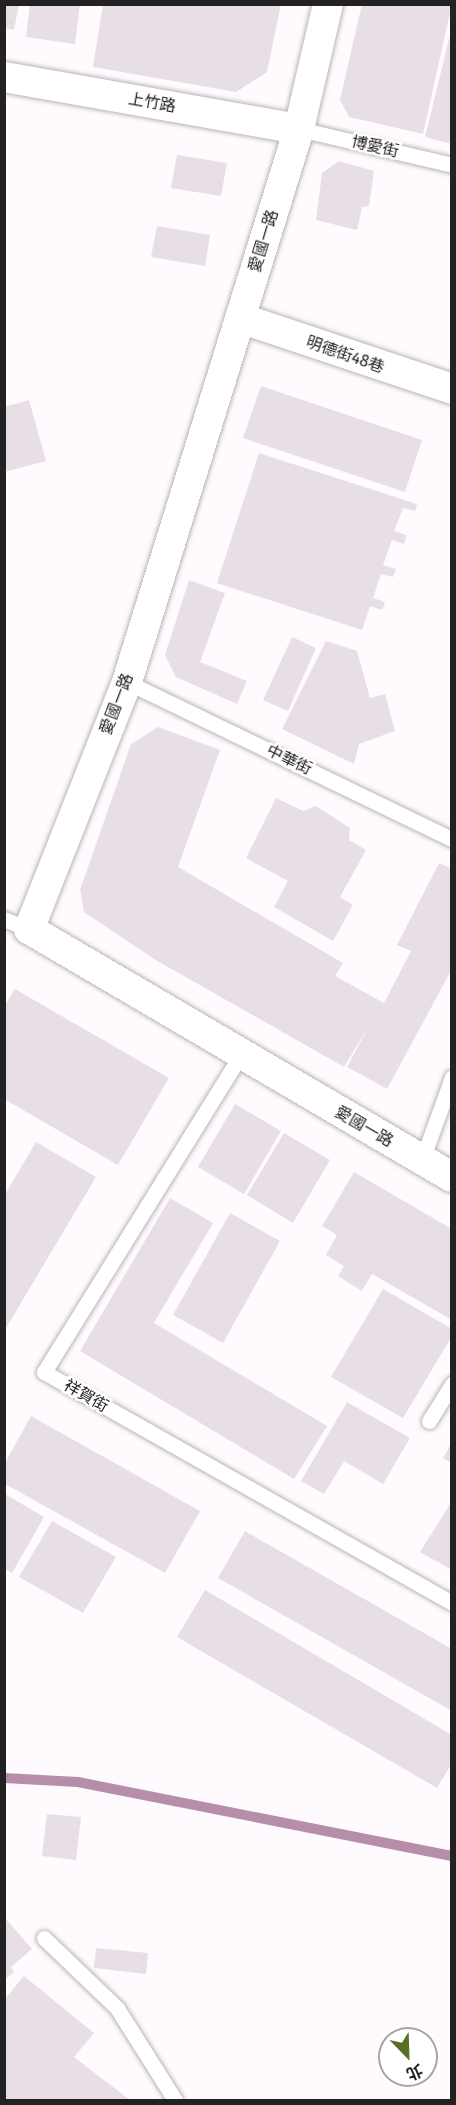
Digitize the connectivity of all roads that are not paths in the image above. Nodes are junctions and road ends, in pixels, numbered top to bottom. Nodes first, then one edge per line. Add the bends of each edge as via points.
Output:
1 (328, 4) edge
2 (4, 77) edge
3 (299, 129) junction
4 (452, 165) edge
5 (240, 318) junction
6 (452, 388) edge
7 (126, 682) junction
8 (452, 838) edge
9 (17, 924) edge
10 (240, 1056) junction
11 (452, 1077) edge
12 (422, 1160) junction
13 (452, 1177) edge
14 (452, 1384) edge
15 (429, 1422) dead end
16 (452, 1603) edge
17 (44, 1938) dead end
18 (175, 2100) edge

1 - 3 street, 愛國一路
2 - 3 street, 上竹路
3 - 4 lane, 博愛街
3 - 5 street, 愛國一路
5 - 6 street, 明德街48巷
5 - 7 street, 愛國一路
7 - 8 lane, 中華街
7 - 9 street, 愛國一路
9 - 10 street, 愛國一路
10 - 12 street, 愛國一路
10 - 16 lane, 祥賀街 via 44,1372
11 - 12 lane
12 - 13 street, 愛國一路
14 - 15 lane
17 - 18 lane via 117,2008

